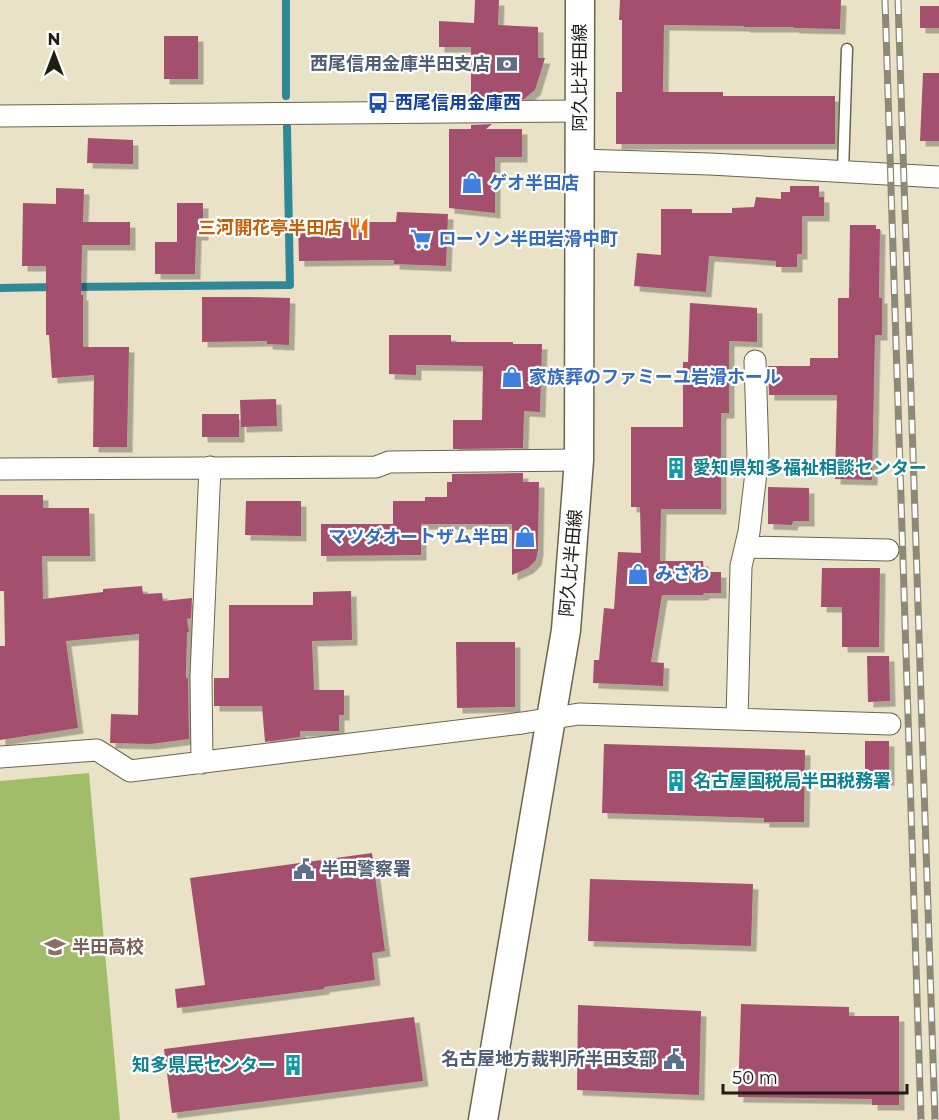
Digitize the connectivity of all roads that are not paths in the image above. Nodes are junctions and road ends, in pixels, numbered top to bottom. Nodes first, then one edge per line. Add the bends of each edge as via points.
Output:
1 (579, 0) edge
2 (847, 49) dead end
3 (580, 111) junction
4 (0, 117) edge
5 (579, 160) junction
6 (843, 171) junction
7 (939, 177) edge
8 (755, 361) dead end
9 (579, 460) junction
10 (210, 467) junction
11 (0, 470) edge
12 (746, 547) junction
13 (888, 550) dead end
14 (551, 718) junction
15 (736, 719) junction
16 (890, 723) dead end
17 (0, 757) edge
18 (202, 763) junction
19 (483, 1120) edge

1 - 3 main road, 阿久比半田線
2 - 6 lane
3 - 4 street
3 - 5 main road, 阿久比半田線
5 - 6 street
5 - 9 main road, 阿久比半田線
6 - 7 street
8 - 12 street via 758,456
9 - 10 street
9 - 14 main road, 阿久比半田線 via 566,630
10 - 11 street
10 - 18 street via 201,676
12 - 13 street
12 - 15 street via 741,566
14 - 15 street via 579,714
14 - 18 street
14 - 19 main road, 阿久比半田線
15 - 16 street
17 - 18 street via 97,750 130,771

